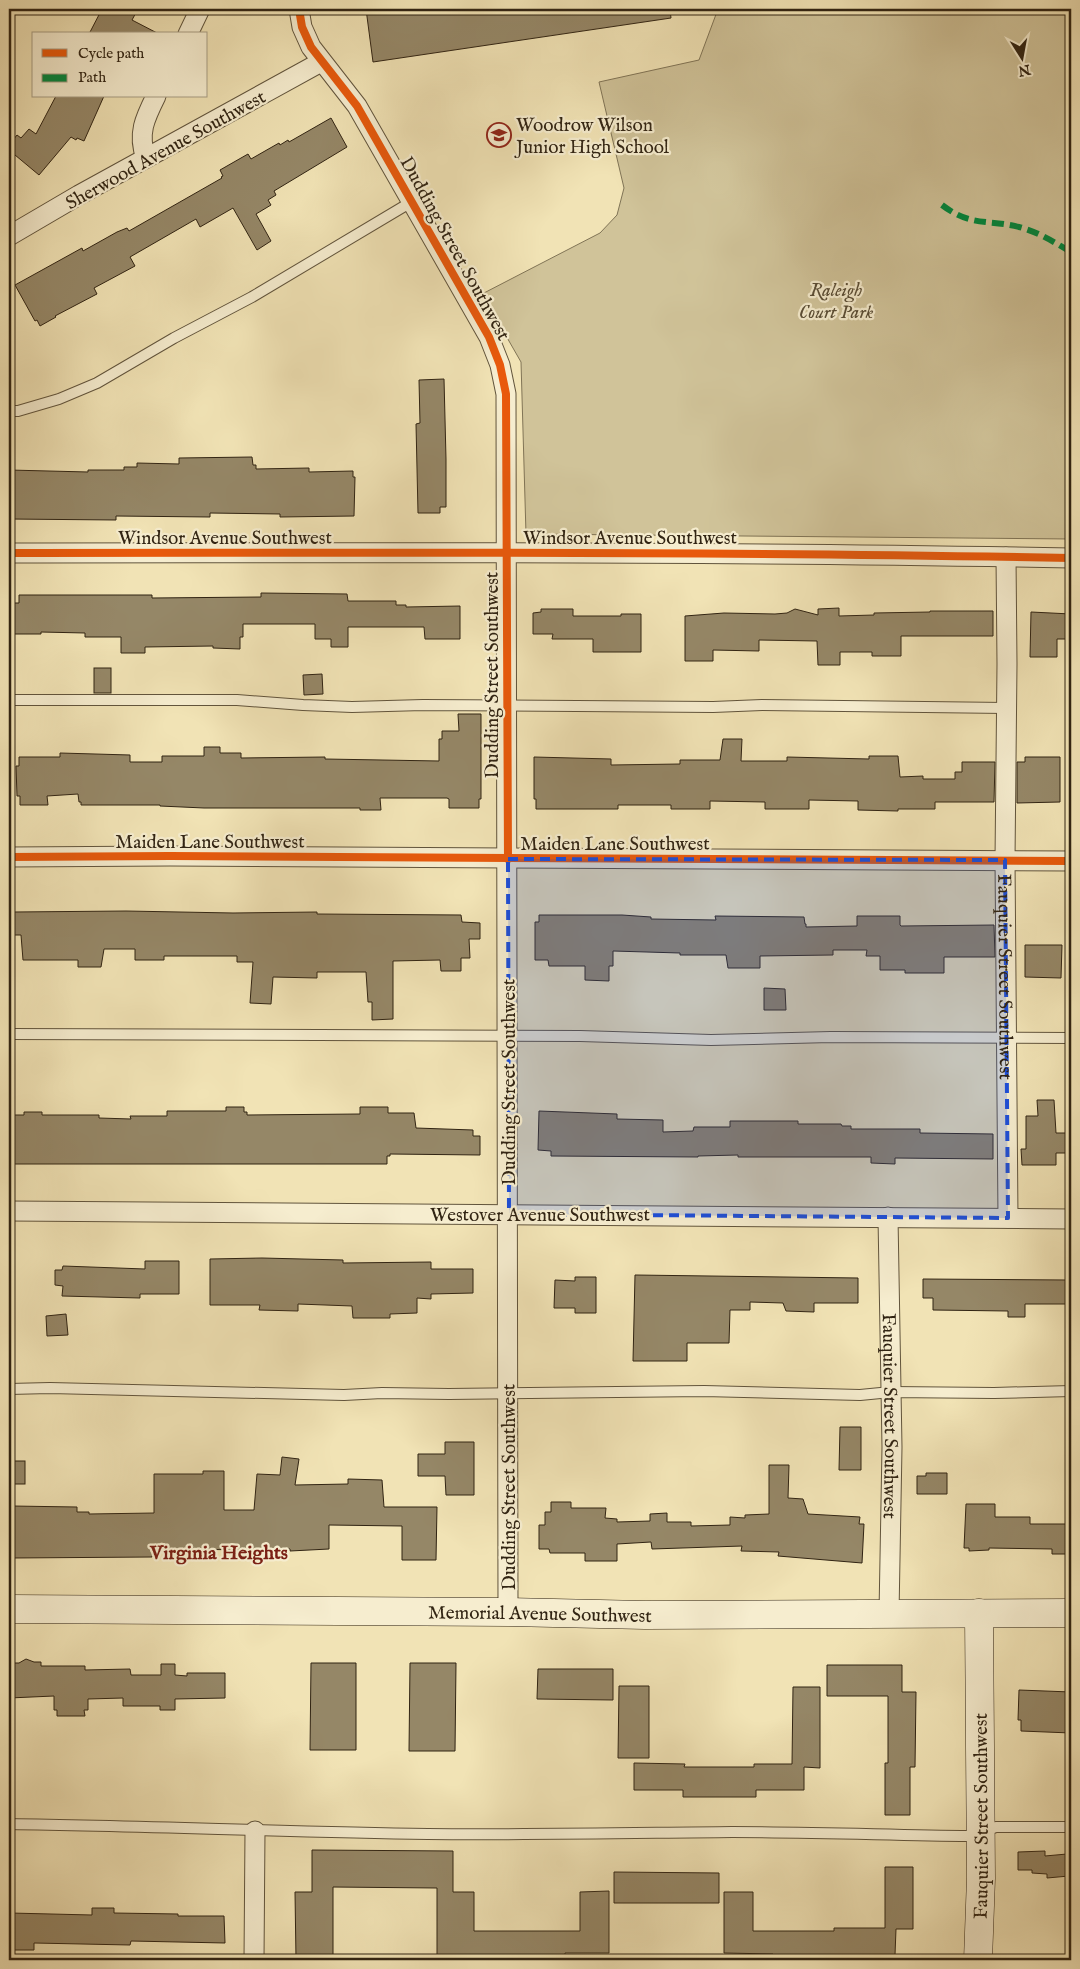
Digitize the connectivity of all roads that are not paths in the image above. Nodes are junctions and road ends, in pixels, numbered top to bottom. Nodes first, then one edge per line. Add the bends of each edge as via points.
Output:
1 (200, 9) edge
2 (299, 9) edge
3 (189, 32) edge
4 (321, 62) junction
5 (155, 98) edge
6 (146, 158) junction
7 (413, 201) junction
8 (9, 236) edge
9 (9, 411) edge
10 (9, 553) edge
11 (508, 553) junction
12 (1006, 557) junction
13 (1071, 558) edge
14 (9, 700) edge
15 (508, 706) junction
16 (1006, 708) junction
17 (9, 857) edge
18 (508, 858) junction
19 (1005, 860) junction
20 (1071, 861) edge
21 (9, 1034) edge
22 (508, 1036) junction
23 (1007, 1036) junction
24 (1071, 1038) edge
25 (9, 1212) edge
26 (509, 1214) junction
27 (888, 1217) junction
28 (1008, 1218) junction
29 (1071, 1219) edge
30 (9, 1389) edge
31 (891, 1392) junction
32 (1071, 1392) edge
33 (508, 1393) junction
34 (9, 1609) edge
35 (508, 1612) junction
36 (979, 1613) junction
37 (1071, 1613) edge
38 (889, 1614) junction
39 (9, 1824) edge
40 (1071, 1827) edge
41 (255, 1831) junction
42 (981, 1832) junction
43 (254, 1960) edge
44 (978, 1960) edge

1 - 3 street
2 - 4 street, Dudding Street Southwest via 302,28
4 - 6 street, Sherwood Avenue Southwest
4 - 7 street, Dudding Street Southwest via 357,106
5 - 6 street via 144,119 142,139
6 - 8 street, Sherwood Avenue Southwest
7 - 9 lane via 252,297 98,383 59,399
7 - 11 street, Dudding Street Southwest via 489,337 500,365 506,394
10 - 11 street, Windsor Avenue Southwest
11 - 12 street, Windsor Avenue Southwest
11 - 15 street, Dudding Street Southwest
12 - 13 street, Windsor Avenue Southwest
12 - 16 street, Fauquier Street Southwest
14 - 15 lane via 237,700 303,705
15 - 16 lane
15 - 18 street, Dudding Street Southwest
16 - 19 street, Fauquier Street Southwest
17 - 18 street, Maiden Lane Southwest
18 - 19 street, Maiden Lane Southwest
18 - 22 street, Dudding Street Southwest
19 - 20 street, Maiden Lane Southwest
19 - 23 street, Fauquier Street Southwest
21 - 22 lane
22 - 23 lane via 711,1040
22 - 26 street, Dudding Street Southwest
23 - 24 lane
23 - 28 street, Fauquier Street Southwest
25 - 26 street, Westover Avenue Southwest
26 - 27 street, Westover Avenue Southwest
26 - 33 street, Dudding Street Southwest
27 - 28 street, Westover Avenue Southwest
27 - 31 street, Fauquier Street Southwest
28 - 29 street, Westover Avenue Southwest
30 - 33 lane via 344,1395 382,1392
31 - 32 lane
31 - 33 lane via 860,1395 704,1391
31 - 38 street, Fauquier Street Southwest
33 - 35 street, Dudding Street Southwest
34 - 35 street, Memorial Avenue Southwest
35 - 38 street, Memorial Avenue Southwest
36 - 37 street, Memorial Avenue Southwest
36 - 38 street, Memorial Avenue Southwest
36 - 42 street, Fauquier Street Southwest
39 - 41 lane via 172,1826
40 - 42 lane via 996,1827
41 - 42 lane via 969,1836
41 - 43 street
42 - 44 street, Fauquier Street Southwest

